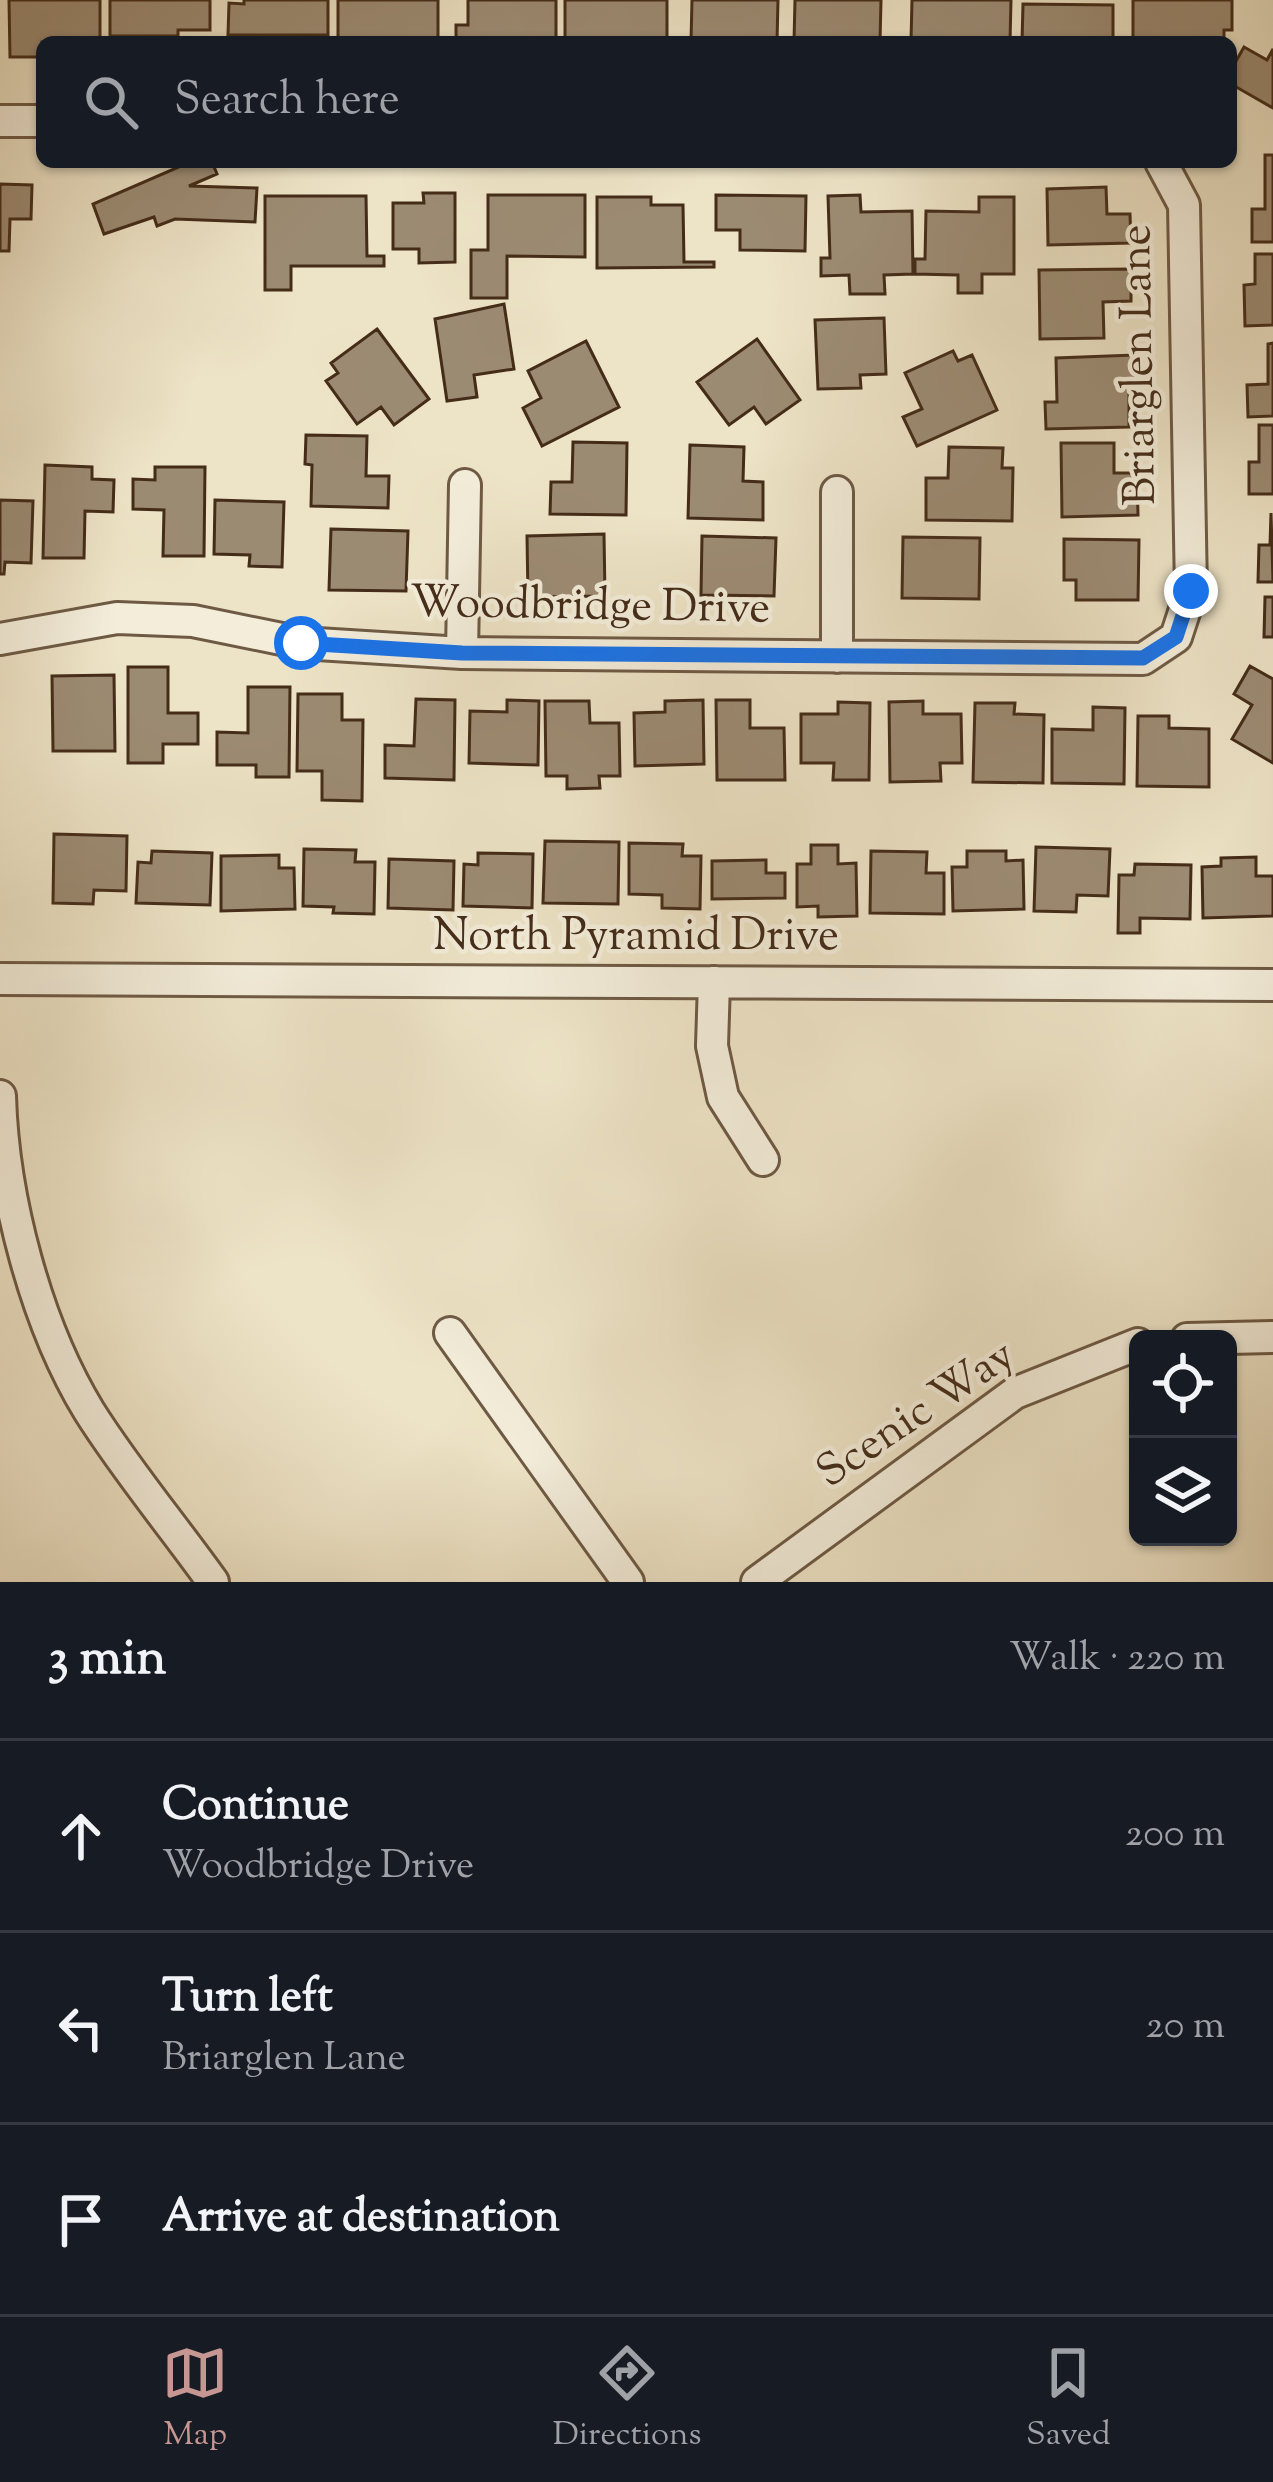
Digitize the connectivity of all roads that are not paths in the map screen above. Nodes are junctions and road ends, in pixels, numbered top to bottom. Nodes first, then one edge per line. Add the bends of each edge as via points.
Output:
1 (0, 121) edge
2 (36, 121) edge
3 (1165, 168) edge
4 (465, 485) dead end
5 (838, 492) dead end
6 (1176, 637) joint
7 (0, 639) edge
8 (462, 653) junction
9 (838, 657) junction
10 (0, 979) edge
11 (714, 982) junction
12 (1273, 985) edge
13 (0, 1096) edge
14 (763, 1160) dead end
15 (450, 1333) dead end
16 (1273, 1336) edge
17 (1237, 1337) edge
18 (1129, 1348) edge
19 (214, 1582) edge
20 (628, 1582) edge
21 (757, 1582) edge

1 - 2 street
3 - 6 street, Briarglen Lane via 1184,205 1191,591
4 - 8 street
5 - 9 street
6 - 9 street, Woodbridge Drive via 1143,658
7 - 8 street, Woodbridge Drive via 117,617 193,620 301,643
8 - 9 street, Woodbridge Drive
10 - 11 street, North Pyramid Drive
11 - 12 street, North Pyramid Drive
11 - 14 street via 712,1046 722,1097
13 - 19 street via 11,1201 46,1321 88,1410
15 - 20 street
16 - 17 street
18 - 21 street, Scenic Way via 1015,1393

